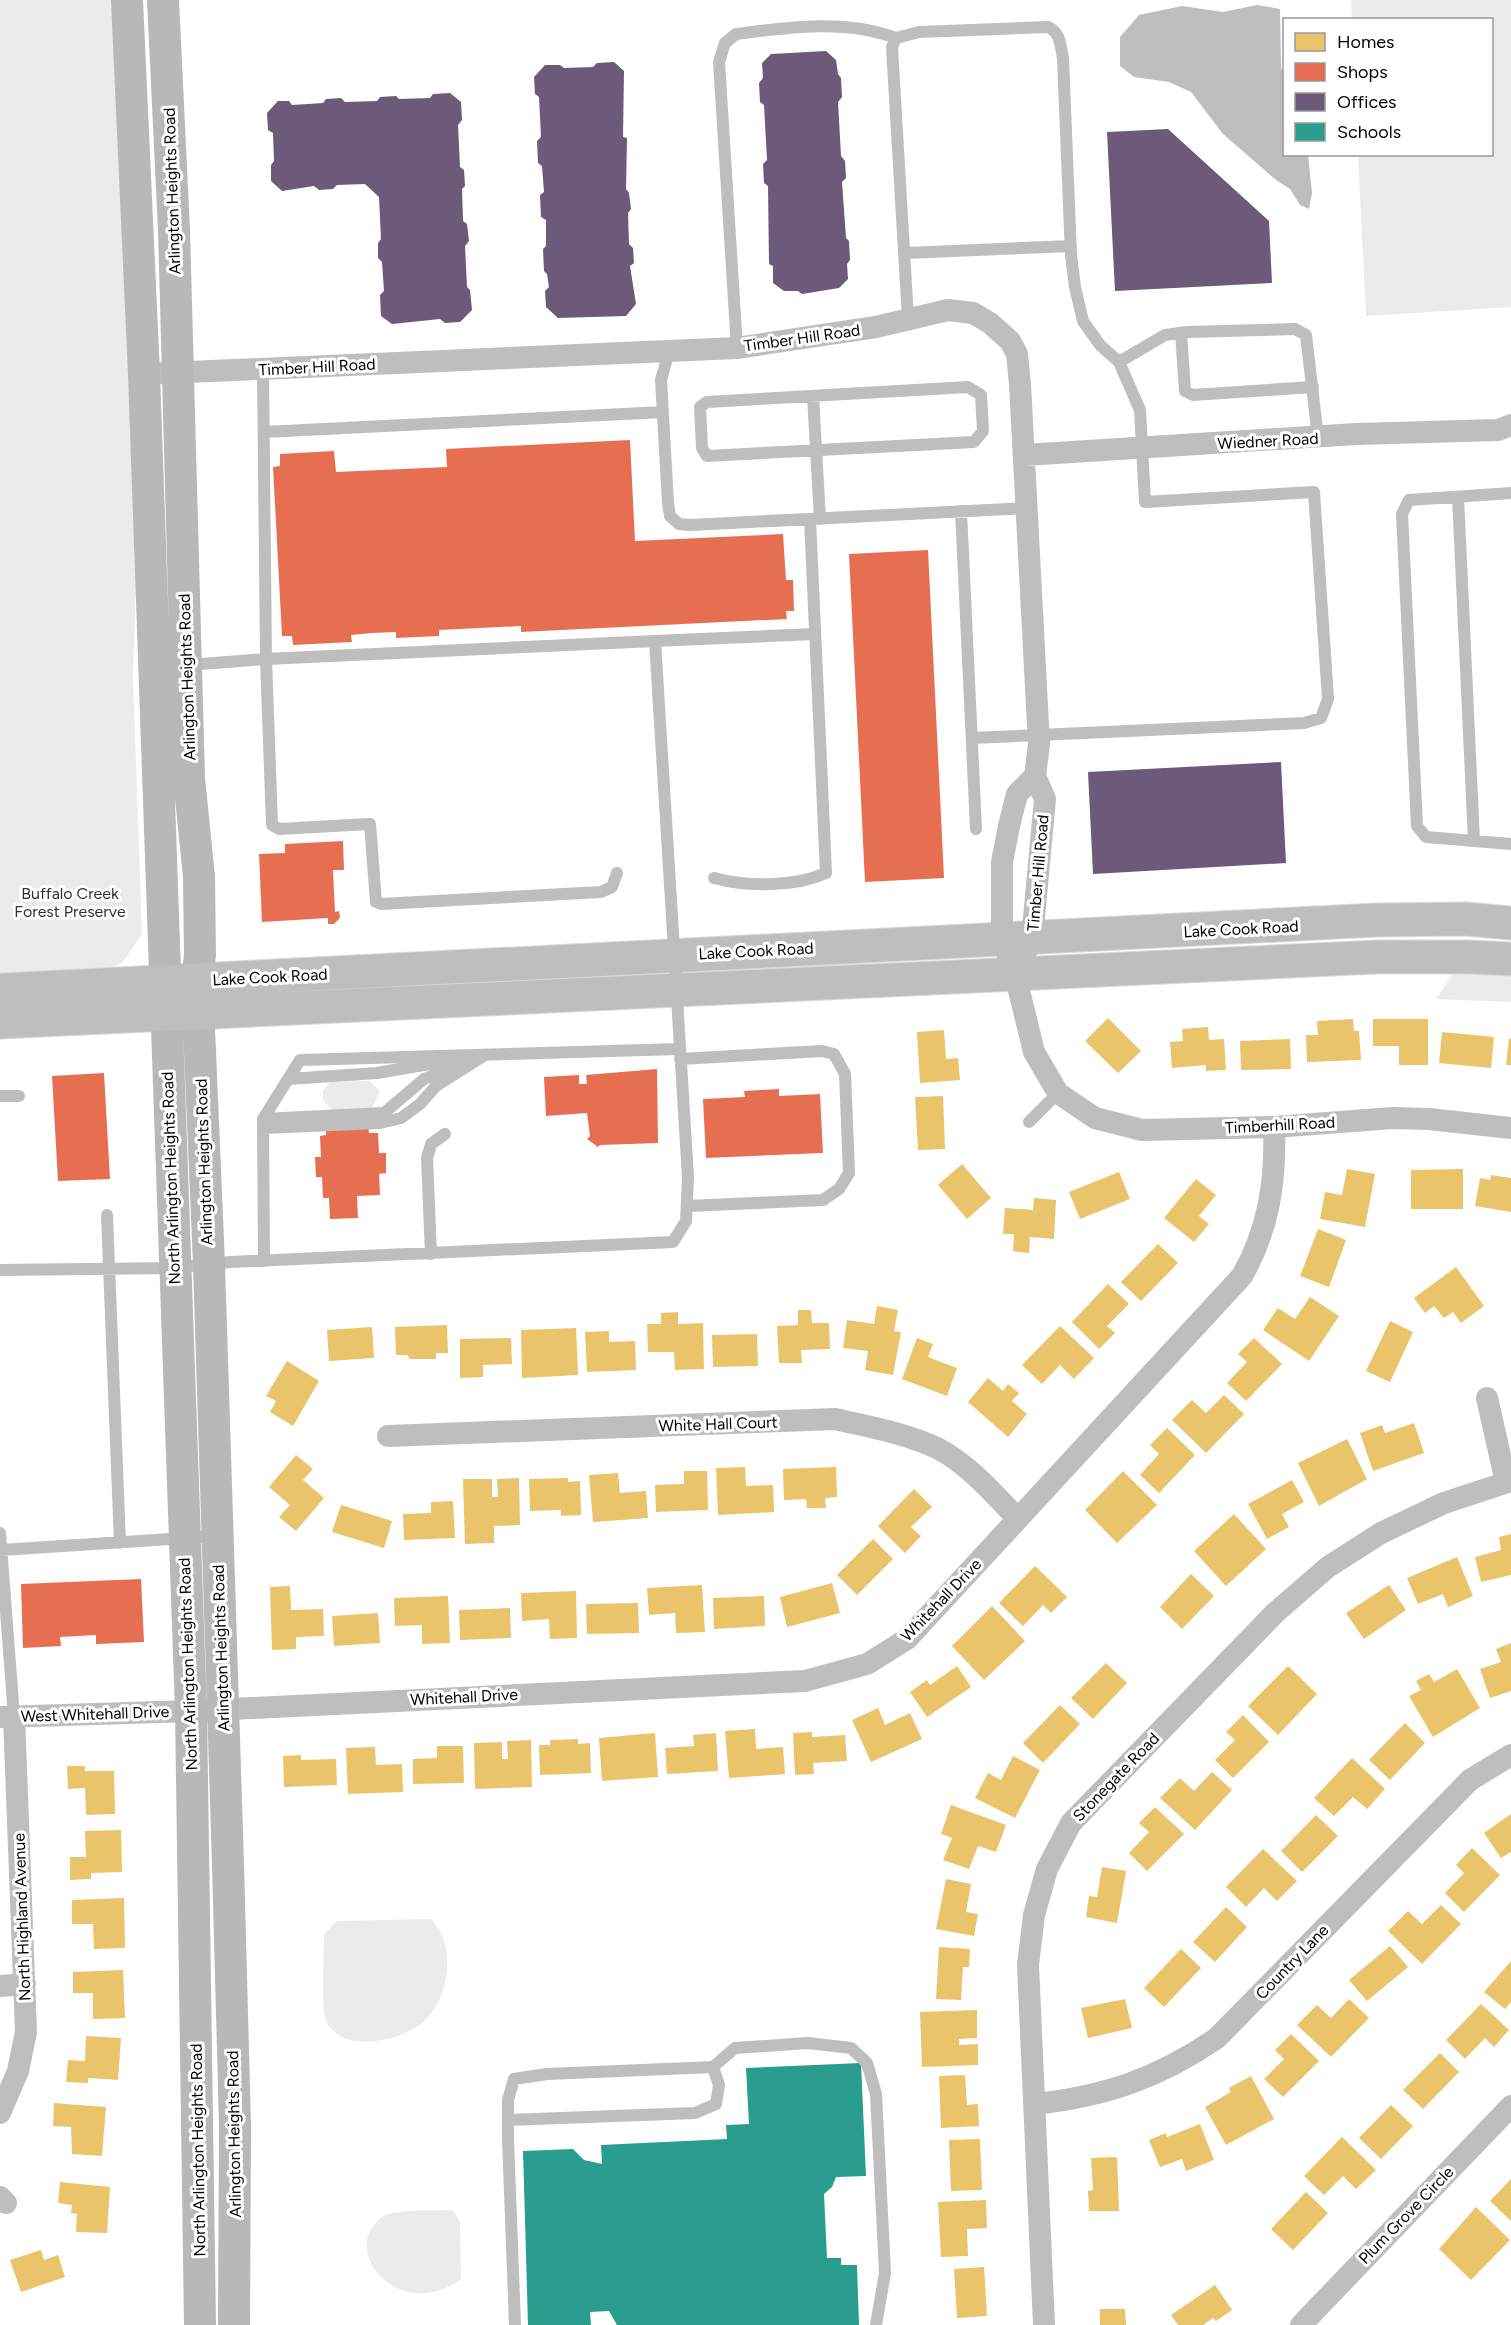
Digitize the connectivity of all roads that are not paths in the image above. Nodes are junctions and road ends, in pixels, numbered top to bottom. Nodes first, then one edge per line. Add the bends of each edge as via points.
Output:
1 (127, 0) edge
2 (163, 0) edge
3 (896, 38) junction
4 (1071, 246) junction
5 (905, 253) junction
6 (908, 319) junction
7 (1180, 333) junction
8 (737, 348) junction
9 (669, 351) junction
10 (1119, 362) junction
11 (263, 370) junction
12 (178, 373) junction
13 (144, 374) junction
14 (1313, 387) junction
15 (813, 396) junction
16 (663, 412) junction
17 (1511, 425) edge
18 (264, 432) junction
19 (1318, 438) junction
20 (1143, 448) junction
21 (816, 450) junction
22 (1025, 454) junction
23 (1511, 492) edge
24 (1458, 496) junction
25 (1028, 508) junction
26 (962, 511) junction
27 (815, 519) junction
28 (815, 634) junction
29 (655, 641) junction
30 (266, 659) junction
31 (170, 666) junction
32 (1039, 736) junction
33 (972, 738) junction
34 (1035, 776) junction
35 (976, 829) dead end
36 (1474, 841) junction
37 (1511, 844) edge
38 (617, 873) dead end
39 (714, 878) dead end
40 (1511, 923) edge
41 (1017, 940) junction
42 (675, 955) junction
43 (1511, 959) edge
44 (1015, 974) junction
45 (0, 990) edge
46 (677, 992) junction
47 (197, 997) junction
48 (165, 1000) junction
49 (2, 1025) edge
50 (486, 1054) junction
51 (680, 1054) junction
52 (1058, 1093) junction
53 (0, 1096) edge
54 (19, 1096) dead end
55 (1029, 1122) dead end
56 (263, 1124) junction
57 (1274, 1127) junction
58 (1511, 1128) edge
59 (445, 1134) dead end
60 (688, 1206) junction
61 (107, 1215) dead end
62 (430, 1254) junction
63 (264, 1261) junction
64 (209, 1264) junction
65 (110, 1267) junction
66 (173, 1268) junction
67 (0, 1270) edge
68 (1487, 1398) dead end
69 (388, 1436) dead end
70 (1508, 1482) edge
71 (1017, 1518) junction
72 (0, 1533) edge
73 (217, 1536) junction
74 (183, 1538) junction
75 (120, 1543) junction
76 (1, 1550) edge
77 (223, 1709) junction
78 (191, 1711) junction
79 (7, 1716) edge
80 (1511, 1755) edge
81 (25, 1984) junction
82 (0, 1986) edge
83 (713, 2067) junction
84 (1036, 2104) junction
85 (1511, 2106) edge
86 (0, 2113) edge
87 (508, 2120) junction
88 (200, 2325) edge
89 (234, 2325) edge
90 (515, 2325) edge
91 (876, 2325) edge
92 (1044, 2325) edge
93 (1301, 2325) edge

1 - 13 main road, Arlington Heights Road
2 - 12 main road, Arlington Heights Road
3 - 4 lane via 919,32 1000,28 1056,31 1063,58
3 - 5 lane via 892,47
3 - 8 lane via 872,29 835,26 736,34 725,43 719,62
4 - 5 lane
4 - 10 lane via 1083,321 1100,345
5 - 6 lane
6 - 8 street, Timber Hill Road
6 - 22 street, Timber Hill Road via 948,309 974,313 1010,341 1017,354
7 - 10 lane via 1154,341
7 - 14 lane via 1295,329 1306,335
7 - 14 lane via 1182,380 1185,391 1193,395
8 - 9 street, Timber Hill Road
9 - 11 street, Timber Hill Road
9 - 16 lane via 661,380
10 - 20 lane via 1140,410
11 - 12 street, Timber Hill Road
11 - 18 lane
12 - 13 street, Timber Hill Road
12 - 31 main road, Arlington Heights Road
13 - 31 main road, Arlington Heights Road
14 - 19 lane
15 - 21 lane
15 - 21 lane via 707,402 700,407 702,448 707,456
15 - 21 lane via 968,387 981,395 983,431 974,442
16 - 18 lane
16 - 27 lane via 668,503 670,516 679,524
17 - 19 street, Wiedner Road via 1498,430
18 - 30 lane
19 - 20 street, Wiedner Road
20 - 22 street, Wiedner Road
20 - 32 lane via 1145,502 1314,492 1328,699 1321,718 1304,723
21 - 27 lane
22 - 25 street, Timber Hill Road
23 - 24 lane
24 - 36 lane
24 - 36 lane via 1409,500 1402,514 1402,526 1417,826 1425,837
25 - 26 lane
25 - 32 street, Timber Hill Road
26 - 27 lane
26 - 33 lane
27 - 28 lane
28 - 29 lane
28 - 39 lane via 826,873 810,880 734,883
29 - 30 lane
29 - 42 lane
30 - 31 lane
30 - 38 lane via 272,825 279,829 370,824 376,902 601,892 612,887
31 - 47 main road, Arlington Heights Road via 189,778 199,878
31 - 48 main road, Arlington Heights Road
32 - 33 lane
32 - 34 street, Timber Hill Road
33 - 35 lane
34 - 41 street, Timber Hill Road via 1045,799 1032,912
34 - 41 street, Timber Hill Road via 1017,794 1002,862
36 - 37 lane
40 - 41 main road, Lake Cook Road via 1376,920
41 - 42 main road, Lake Cook Road
41 - 44 street, Timber Hill Road
42 - 46 lane
42 - 47 main road, Lake Cook Road
43 - 44 main road, Lake Cook Road via 1376,957
44 - 46 main road, Lake Cook Road
44 - 52 street, Timberhill Road via 1034,1052
45 - 48 main road, Lake Cook Road
46 - 47 main road, Lake Cook Road
46 - 51 lane
47 - 48 main road, Lake Cook Road
47 - 64 main road, Arlington Heights Road
48 - 49 main road, Lake Cook Road
48 - 66 main road, North Arlington Heights Road
50 - 51 lane
50 - 56 lane via 436,1086 401,1118 380,1123
50 - 56 lane via 300,1060
51 - 60 lane
51 - 60 lane via 822,1051 834,1054 845,1074 849,1173 839,1190 823,1200
52 - 55 lane
52 - 57 street, Timberhill Road via 1095,1118 1142,1130
53 - 54 lane
56 - 63 lane
57 - 58 street, Timberhill Road via 1430,1119
57 - 71 street, Whitehall Drive via 1275,1162 1267,1220 1257,1251 1242,1276
59 - 62 lane via 431,1144 427,1158
60 - 62 lane via 686,1221 673,1242
61 - 65 lane
62 - 63 lane
63 - 64 lane
64 - 66 lane
64 - 73 main road, Arlington Heights Road
65 - 66 lane
65 - 67 lane
65 - 75 lane
66 - 74 main road, North Arlington Heights Road
68 - 70 street
69 - 71 street, White Hall Court via 834,1419 888,1431 938,1449 977,1477
70 - 84 street, Stonegate Road via 1444,1503 1381,1533 1328,1567 1276,1612 1071,1823 1047,1869 1034,1915 1028,1965
71 - 77 street, Whitehall Drive via 906,1639 867,1664 805,1681
72 - 76 lane
73 - 74 lane
73 - 77 main road, Arlington Heights Road
74 - 75 lane
74 - 78 main road, North Arlington Heights Road
75 - 76 lane
76 - 79 lane
77 - 78 street, Whitehall Drive
77 - 89 main road, Arlington Heights Road via 235,2125
78 - 79 street, West Whitehall Drive
78 - 88 main road, North Arlington Heights Road
79 - 81 street, North Highland Avenue
80 - 84 street, Country Lane via 1470,1780 1217,2038 1185,2060 1146,2079 1105,2093
81 - 82 street
81 - 86 street, North Highland Avenue via 26,2032 18,2071
83 - 87 lane via 547,2074 514,2079
83 - 87 lane via 719,2085 716,2104 695,2113
83 - 91 lane via 735,2048 808,2043 851,2048 867,2062 876,2094 885,2273
84 - 92 street, Stonegate Road
85 - 93 street, Plum Grove Circle
87 - 90 lane

